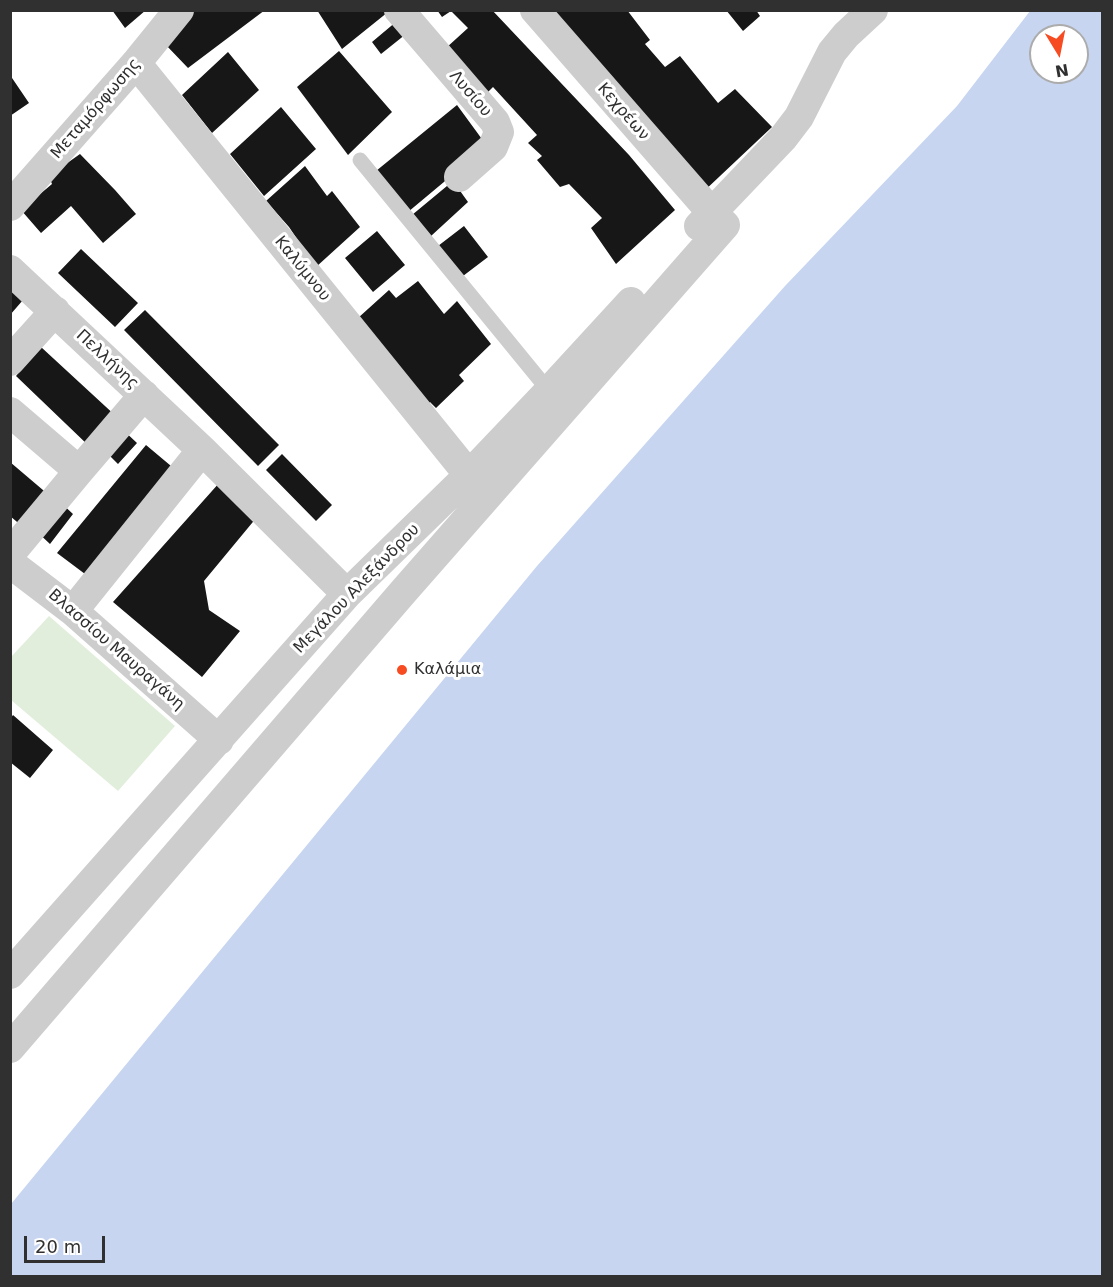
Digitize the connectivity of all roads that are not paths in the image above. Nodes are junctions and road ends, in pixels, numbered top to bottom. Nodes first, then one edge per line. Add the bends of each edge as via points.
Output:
1 (179, 10) edge
2 (399, 10) edge
3 (535, 10) edge
4 (873, 10) edge
5 (136, 63) junction
6 (360, 160) dead end
7 (459, 177) dead end
8 (10, 206) edge
9 (712, 213) junction
10 (10, 270) edge
11 (55, 310) junction
12 (10, 361) edge
13 (549, 391) junction
14 (144, 395) junction
15 (10, 412) edge
16 (202, 450) junction
17 (79, 471) junction
18 (469, 475) junction
19 (10, 554) edge
20 (10, 563) edge
21 (347, 594) junction
22 (74, 610) junction
23 (219, 740) junction
24 (13, 967) edge
25 (10, 1048) edge

1 - 5 street, Μεταμόρφωσης
2 - 7 street, Λυσίου via 495,122 499,132 493,147
3 - 9 street, Κεχρέων
4 - 9 street, Μεγάλου Αλεξάνδρου via 832,52 799,117 783,138
5 - 8 street, Μεταμόρφωσης
5 - 18 street, Καλύμνου
6 - 13 lane
9 - 13 street, Μεγάλου Αλεξάνδρου
9 - 25 street via 725,225
10 - 11 street, Πελλήνης
11 - 12 street
11 - 14 street, Πελλήνης
13 - 18 street, Μεγάλου Αλεξάνδρου
14 - 16 street, Πελλήνης
14 - 17 street
15 - 17 street
16 - 21 street, Πελλήνης
16 - 22 street
17 - 19 street
18 - 21 street, Μεγάλου Αλεξάνδρου
20 - 22 street, Βλασσίου Μαυραγάνη
21 - 23 street, Μεγάλου Αλεξάνδρου
22 - 23 street, Βλασσίου Μαυραγάνη
23 - 24 street, Μεγάλου Αλεξάνδρου

